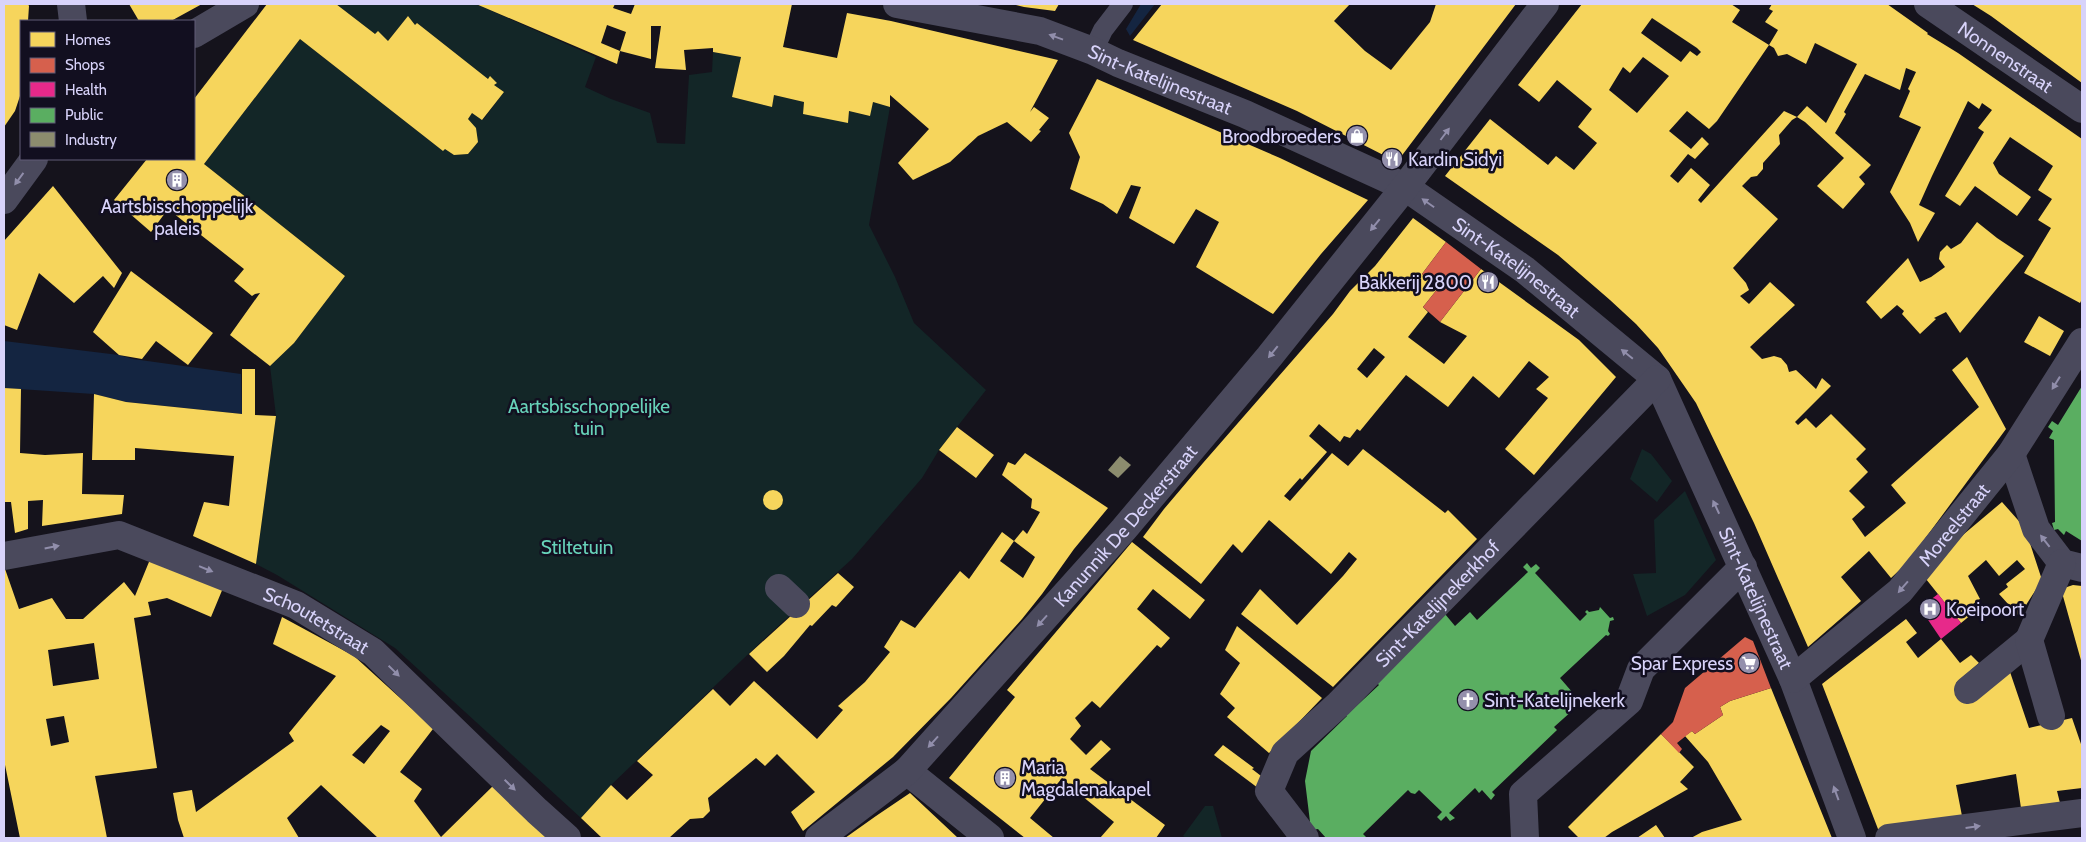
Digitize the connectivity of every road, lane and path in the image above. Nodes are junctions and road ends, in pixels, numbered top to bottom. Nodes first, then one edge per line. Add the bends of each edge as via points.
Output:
1 (71, 4) edge
2 (245, 4) edge
3 (897, 4) edge
4 (1123, 4) edge
5 (1545, 4) edge
6 (1928, 4) edge
7 (73, 20) edge
8 (195, 33) edge
9 (1093, 51) junction
10 (2082, 109) edge
11 (33, 160) edge
12 (1405, 187) junction
13 (4, 200) edge
14 (2082, 342) edge
15 (1657, 379) junction
16 (2011, 454) junction
17 (4, 556) edge
18 (2072, 565) edge
19 (1743, 567) junction
20 (2029, 640) junction
21 (1794, 679) junction
22 (1968, 690) dead end
23 (2052, 716) dead end
24 (907, 771) junction
25 (2082, 813) edge
26 (1520, 837) edge
27 (567, 838) edge
28 (819, 838) edge
29 (990, 838) edge
30 (1305, 838) edge
31 (1852, 838) edge
32 (1890, 838) edge

1 - 7 street
2 - 8 street
9 -> 3 street, Sint-Katelijnestraat via 1040,31
4 - 9 lane via 1103,30
12 -> 5 street, Kanunnik De Deckerstraat
6 - 10 street, Nonnenstraat
9 - 12 street, Sint-Katelijnestraat via 1245,114
11 -> 13 street
15 -> 12 street, Sint-Katelijnestraat via 1525,270
12 -> 24 street, Kanunnik De Deckerstraat via 1124,529
14 -> 16 street, Moreelstraat
19 -> 15 street, Sint-Katelijnestraat
15 - 30 street, Sint-Katelijnekerkhof via 1339,704 1285,753 1269,791
18 -> 16 street via 2036,529
16 -> 21 street, Moreelstraat via 1900,592
17 -> 27 street, Schoutetstraat via 119,535 296,605 373,652
18 - 20 street
19 - 21 street, Sint-Katelijnestraat
19 - 26 street via 1641,669 1629,701 1523,794
20 - 22 street
20 - 23 street
31 -> 21 street, Sint-Katelijnestraat
24 - 28 street, Kanunnik De Deckerstraat
24 - 29 street
32 -> 25 street

